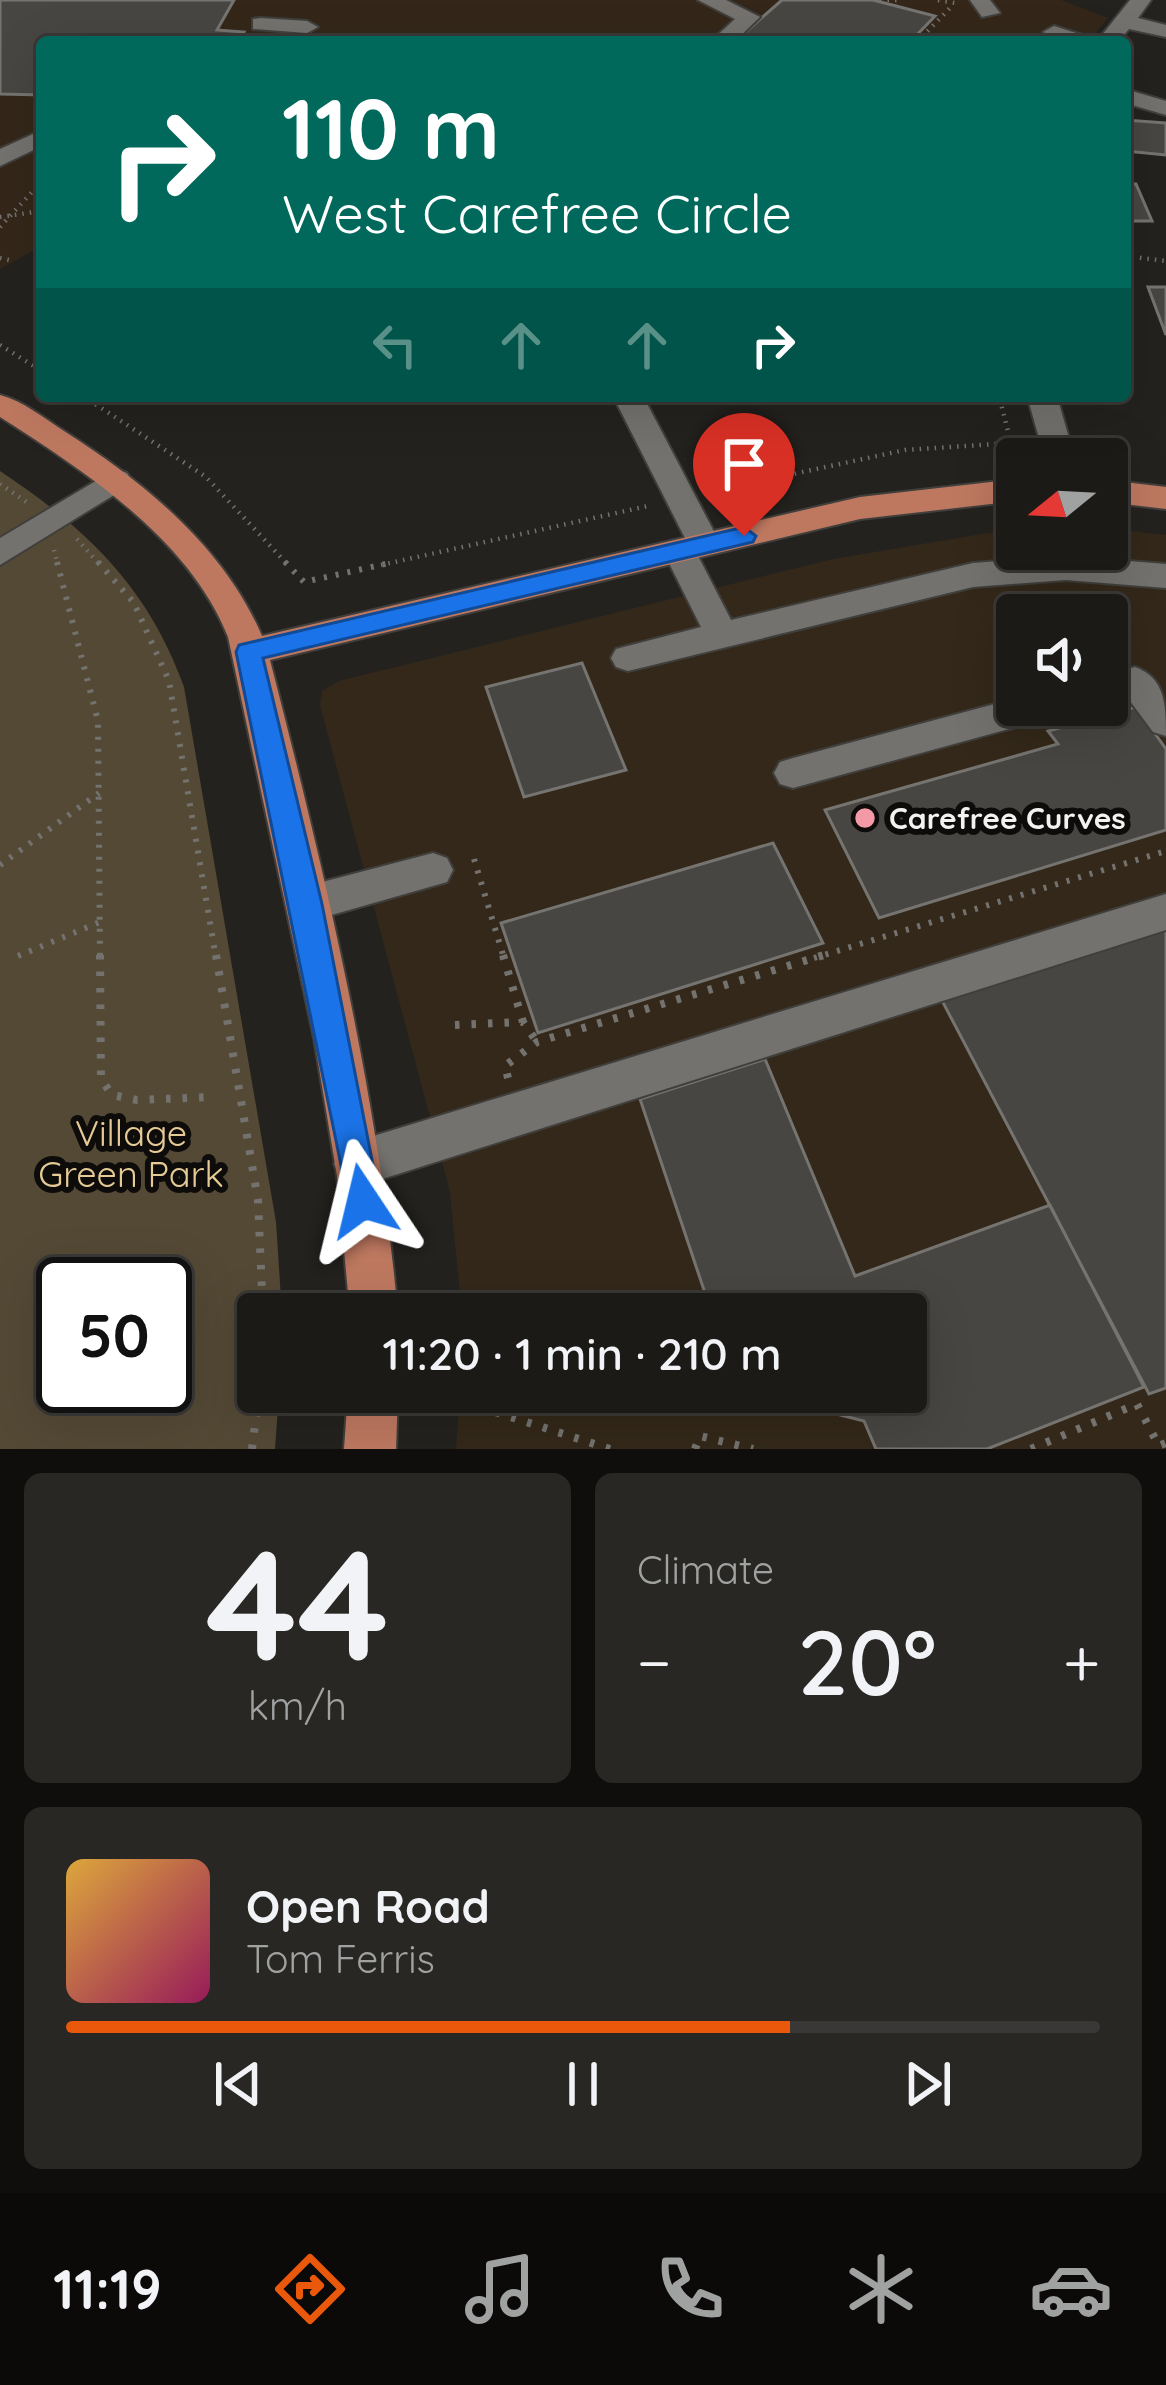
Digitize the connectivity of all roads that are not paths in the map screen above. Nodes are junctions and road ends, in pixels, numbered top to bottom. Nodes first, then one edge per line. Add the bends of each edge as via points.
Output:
1 (708, 0) edge
2 (1141, 0) edge
3 (1124, 21) junction
4 (261, 24) dead end
5 (307, 27) dead end
6 (1166, 31) edge
7 (1054, 32) dead end
8 (727, 36) edge
9 (1068, 36) edge
10 (1112, 36) edge
11 (1131, 98) edge
12 (1166, 108) edge
13 (0, 133) edge
14 (36, 136) edge
15 (36, 139) edge
16 (0, 159) edge
17 (631, 402) edge
18 (1044, 402) edge
19 (0, 404) edge
20 (1054, 438) edge
21 (116, 480) junction
22 (996, 492) edge
23 (1128, 493) edge
24 (1166, 498) edge
25 (692, 548) junction
26 (0, 553) edge
27 (1166, 576) edge
28 (722, 635) junction
29 (249, 652) junction
30 (628, 658) dead end
31 (1128, 683) edge
32 (996, 718) edge
33 (1166, 722) edge
34 (793, 773) dead end
35 (433, 870) dead end
36 (307, 904) junction
37 (1166, 912) edge
38 (357, 1164) junction
39 (372, 1293) edge
40 (372, 1413) edge
41 (370, 1449) edge

1 - 8 street via 749,16
2 - 3 street
3 - 6 street
3 - 10 street
4 - 5 street
7 - 9 street
11 - 12 street
13 - 14 street
15 - 16 street
17 - 25 street via 681,498
18 - 20 street
19 - 21 main road
21 - 26 street
21 - 29 main road via 190,550 230,603
22 - 25 main road via 860,508
23 - 24 main road
25 - 28 street
25 - 29 main road
27 - 28 street via 1066,568 973,575
28 - 30 street
29 - 36 main road
31 - 33 street via 1135,681
32 - 34 street
35 - 36 street
36 - 38 main road
37 - 38 street
38 - 39 main road
40 - 41 main road

